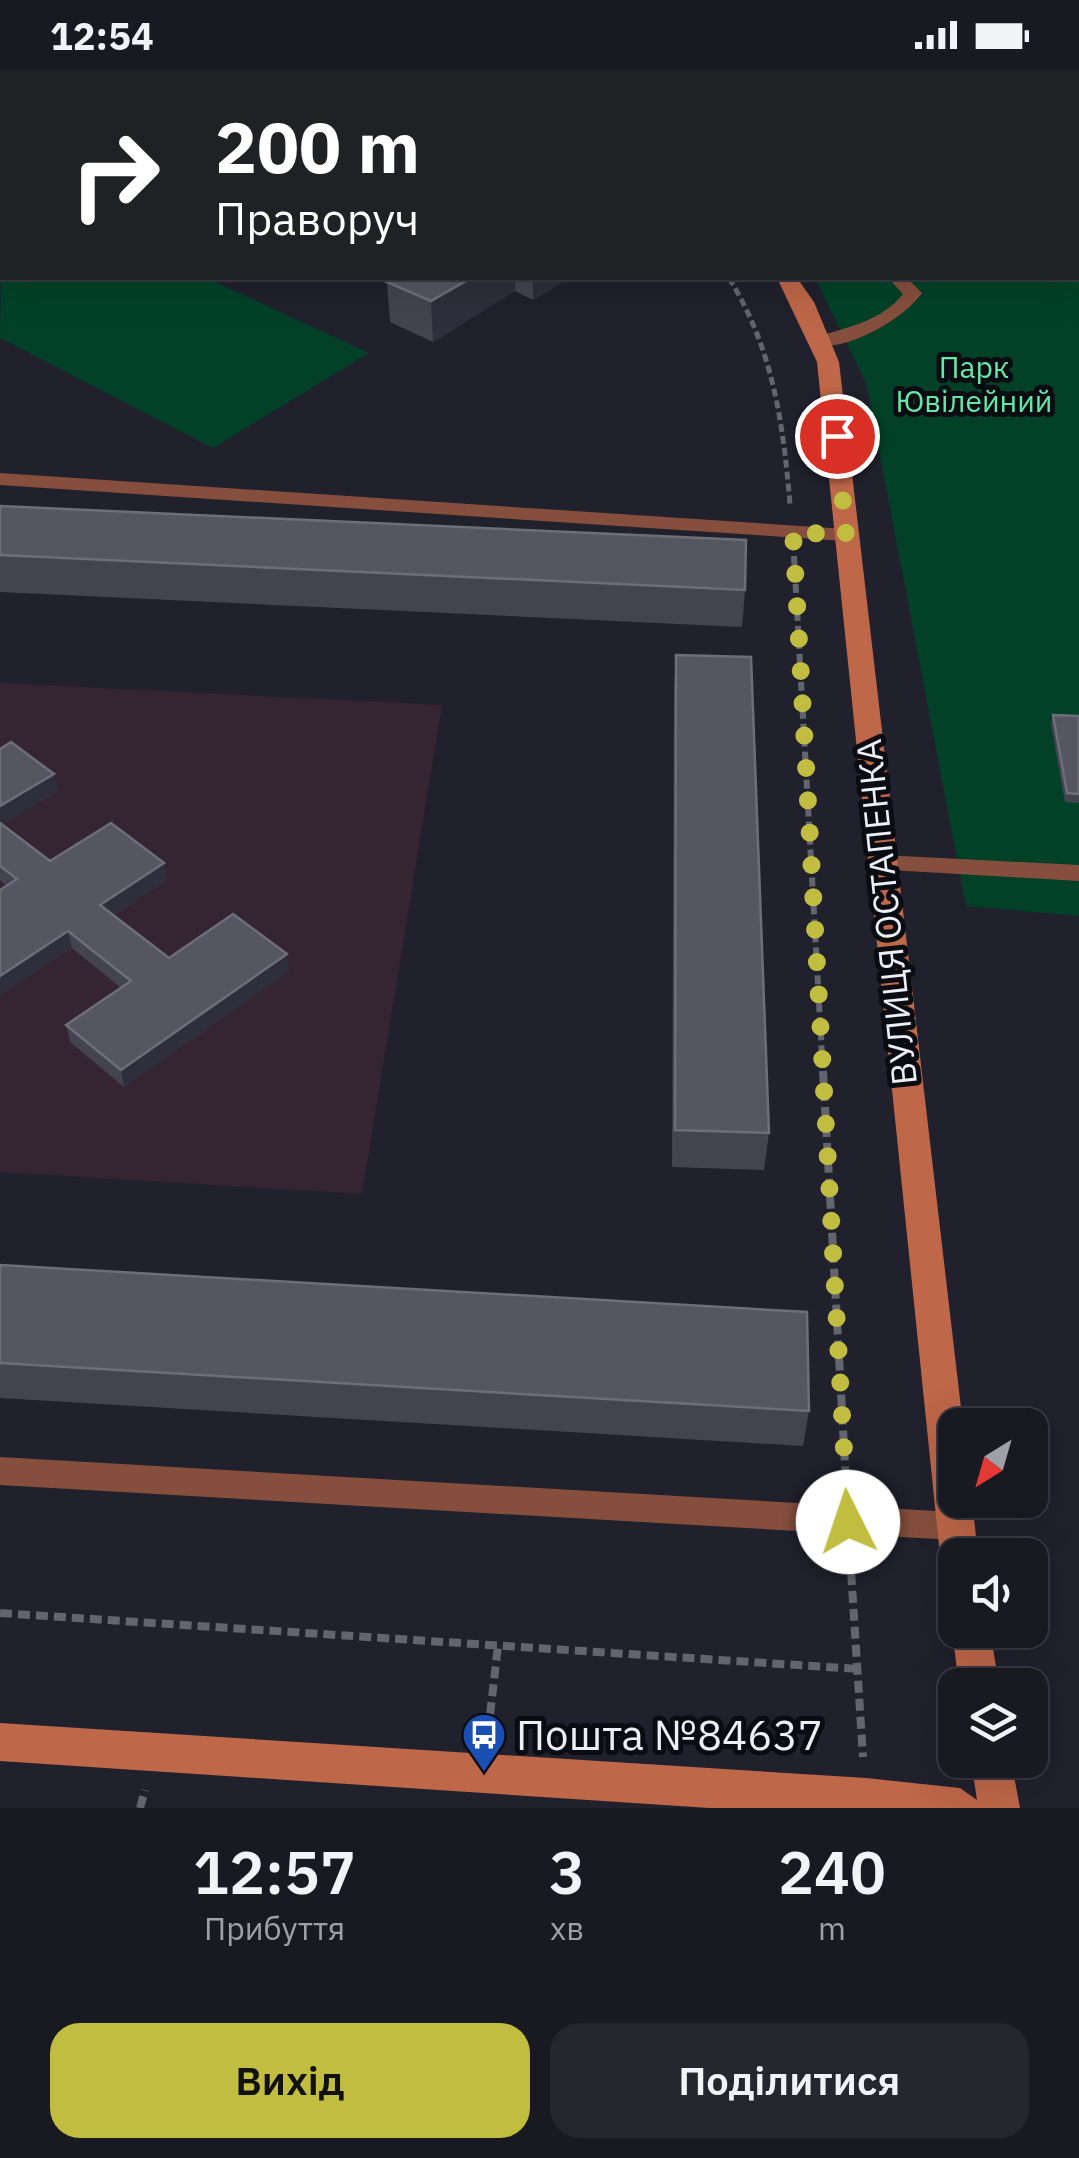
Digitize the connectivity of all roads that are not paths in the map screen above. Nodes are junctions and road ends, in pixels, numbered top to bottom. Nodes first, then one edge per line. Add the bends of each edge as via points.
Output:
1 (788, 280) edge
2 (899, 280) edge
3 (820, 342) junction
4 (0, 480) edge
5 (846, 535) junction
6 (882, 864) junction
7 (1079, 873) edge
8 (0, 1471) edge
9 (939, 1538) edge
10 (956, 1538) edge
11 (0, 1742) edge
12 (994, 1778) edge
13 (960, 1808) edge
14 (999, 1808) edge

1 - 3 street, ВУЛИЦЯ ОСТАПЕНКА
2 - 3 lane via 913,293 892,316
3 - 5 street, ВУЛИЦЯ ОСТАПЕНКА via 828,362
4 - 5 lane
5 - 6 street, ВУЛИЦЯ ОСТАПЕНКА
6 - 7 lane
6 - 10 street, ВУЛИЦЯ ОСТАПЕНКА
8 - 9 lane via 848,1522
11 - 13 street
12 - 14 street

